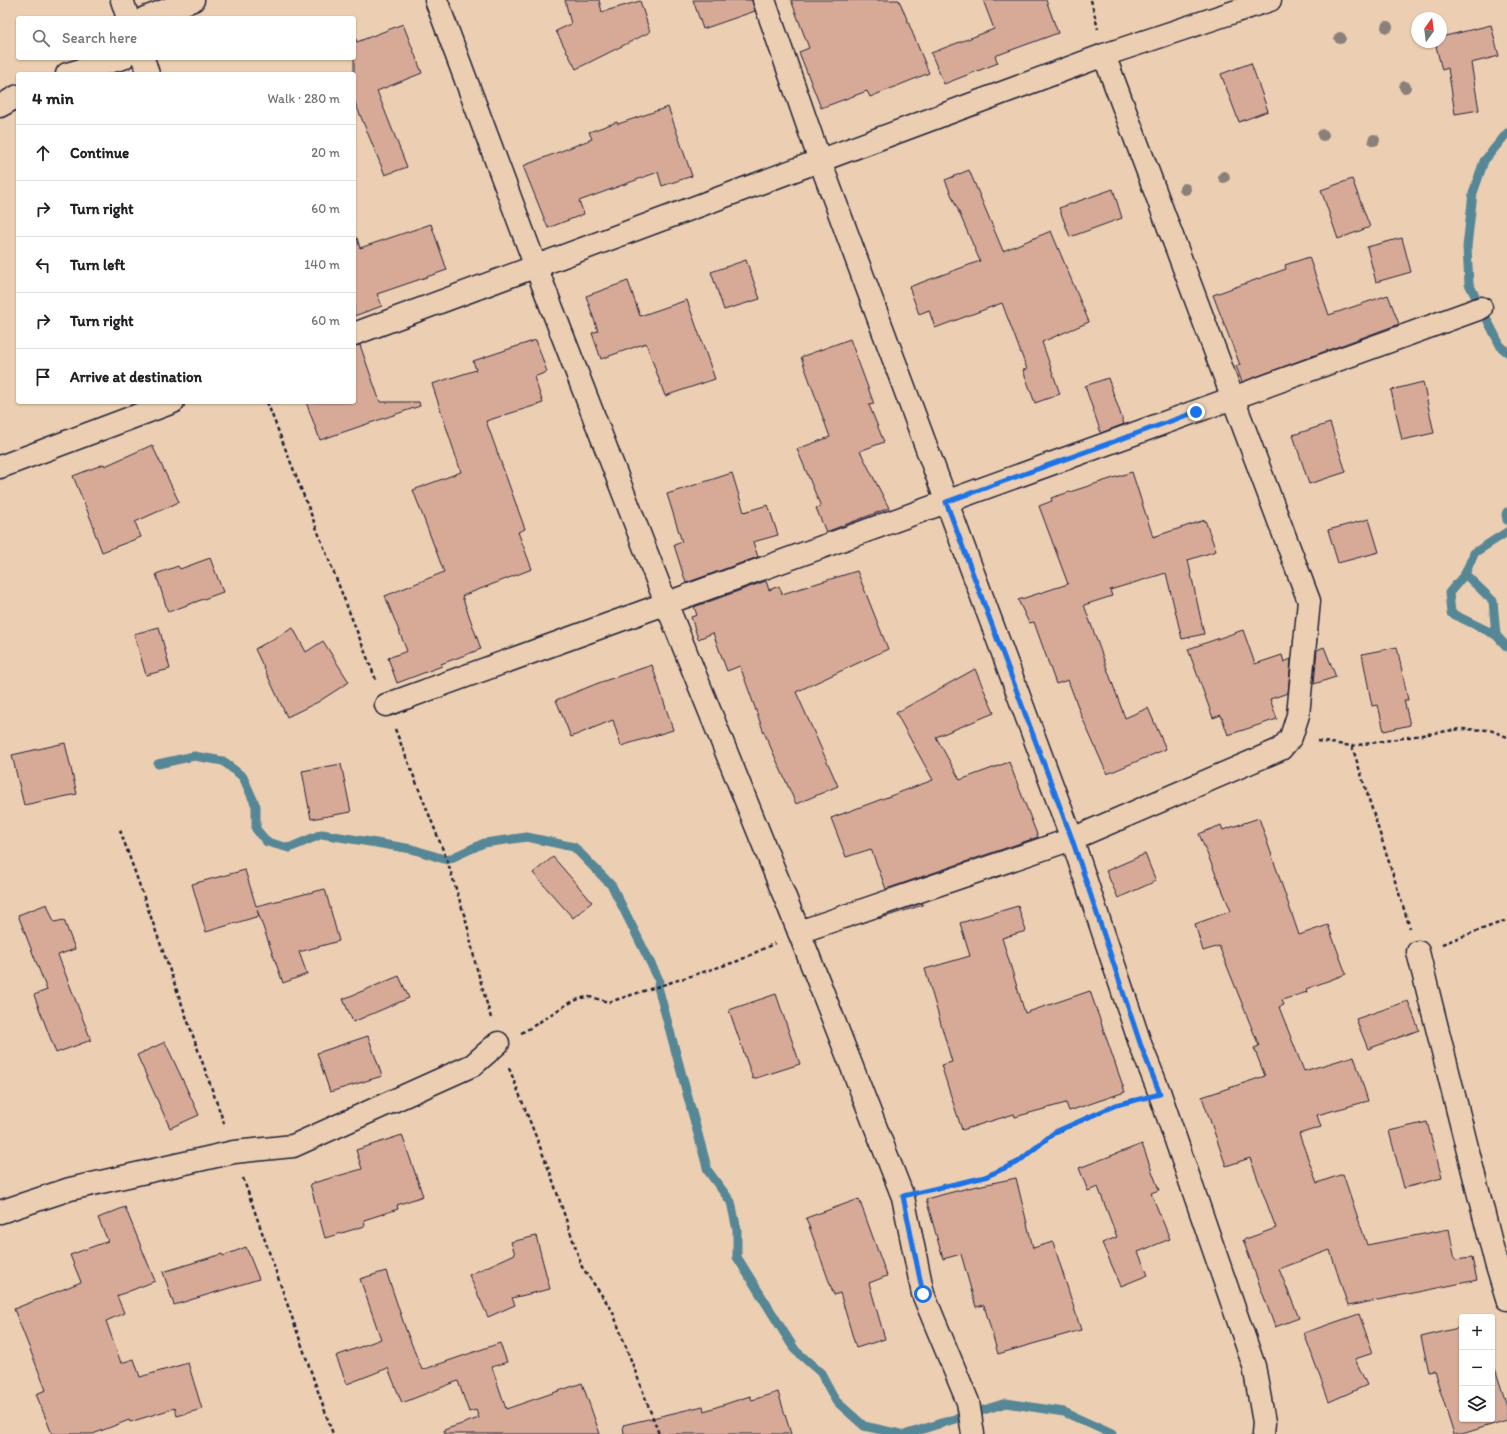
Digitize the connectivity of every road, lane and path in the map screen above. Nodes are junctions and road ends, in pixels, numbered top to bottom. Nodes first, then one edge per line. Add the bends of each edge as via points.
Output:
1 (122, 0) edge
2 (192, 0) edge
3 (436, 0) edge
4 (764, 0) edge
5 (1270, 0) edge
6 (127, 16) edge
7 (150, 16) edge
8 (1104, 55) junction
9 (116, 60) edge
10 (144, 60) edge
11 (74, 72) edge
12 (147, 72) edge
13 (16, 97) edge
14 (0, 106) edge
15 (820, 161) junction
16 (536, 267) junction
17 (1481, 308) dead end
18 (356, 333) edge
19 (1232, 398) junction
20 (168, 404) edge
21 (268, 404) edge
22 (0, 467) edge
23 (946, 502) junction
24 (666, 603) junction
25 (386, 704) junction
26 (1291, 737) junction
27 (1507, 737) edge
28 (1352, 746) junction
29 (1072, 839) junction
30 (1507, 920) edge
31 (799, 932) junction
32 (1418, 952) junction
33 (498, 1043) junction
34 (1160, 1094) junction
35 (903, 1196) junction
36 (0, 1212) edge
37 (1507, 1299) edge
38 (972, 1430) edge
39 (659, 1434) edge
40 (1263, 1434) edge

1 - 6 street
2 - 7 street
3 - 16 street
4 - 15 street
5 - 8 street
8 - 15 street
8 - 19 street
9 - 11 street
10 - 12 street
13 - 14 street
15 - 16 street
15 - 23 street
16 - 18 street
16 - 24 street
17 - 19 street
19 - 23 street
19 - 26 street via 1309,601 1298,715
20 - 22 street
21 - 25 path
23 - 24 street
23 - 29 street
24 - 25 street
24 - 31 street
25 - 33 path via 446,860 467,924
26 - 28 path
26 - 29 street via 1281,749
27 - 28 path via 1490,730 1460,729
28 - 32 path
29 - 31 street
29 - 34 street via 1141,1046
30 - 32 path
31 - 33 path via 738,960 609,1002 588,997 572,1002 534,1027
31 - 35 street
32 - 37 street
33 - 36 street via 473,1065 293,1146 234,1152 70,1189
33 - 39 path via 551,1175 582,1267 612,1310
34 - 35 path via 1116,1105 1055,1132 1018,1162 985,1177
34 - 40 street via 1254,1366 1264,1422
35 - 38 street via 923,1294 968,1402

